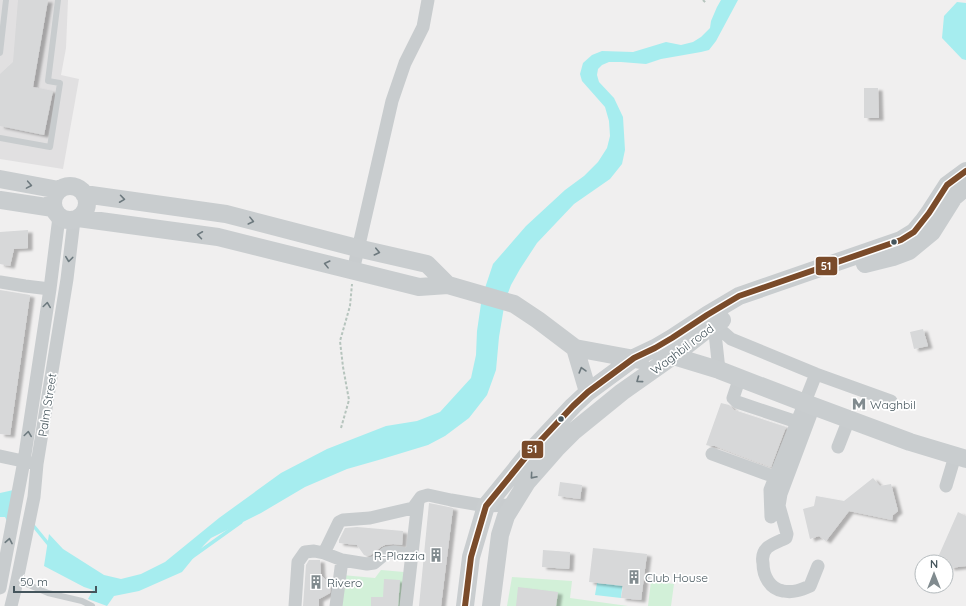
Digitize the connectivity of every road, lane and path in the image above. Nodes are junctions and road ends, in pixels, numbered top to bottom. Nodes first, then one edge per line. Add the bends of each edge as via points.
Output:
1 (6, 0) edge
2 (58, 0) edge
3 (428, 0) edge
4 (703, 0) edge
5 (706, 3) dead end
6 (0, 53) edge
7 (0, 138) edge
8 (0, 179) edge
9 (962, 182) edge
10 (59, 190) junction
11 (84, 194) junction
12 (0, 200) edge
13 (66, 216) junction
14 (358, 248) junction
15 (353, 271) junction
16 (0, 282) edge
17 (448, 285) junction
18 (50, 289) junction
19 (711, 320) junction
20 (576, 348) junction
21 (634, 358) junction
22 (667, 360) junction
23 (719, 370) junction
24 (816, 374) junction
25 (740, 377) junction
26 (585, 395) junction
27 (891, 401) dead end
28 (809, 404) junction
29 (594, 414) junction
30 (849, 419) junction
31 (797, 422) junction
32 (341, 428) dead end
33 (838, 447) dead end
34 (712, 454) dead end
35 (0, 456) edge
36 (960, 457) edge
37 (24, 461) junction
38 (37, 464) junction
39 (775, 477) junction
40 (946, 486) dead end
41 (418, 501) junction
42 (512, 505) junction
43 (486, 506) junction
44 (771, 517) dead end
45 (324, 553) junction
46 (412, 555) junction
47 (342, 560) junction
48 (818, 566) dead end
49 (2, 569) edge
50 (16, 585) junction
51 (0, 586) edge
52 (11, 606) edge
53 (92, 606) edge
54 (295, 606) edge
55 (336, 606) edge
56 (406, 606) edge
57 (466, 606) edge
58 (491, 606) edge

1 - 6 lane
2 - 7 lane via 48,81 60,83 50,147
3 - 14 street via 423,27 405,63 392,101
4 - 5 path
8 -> 10 main road
9 - 19 main road, Waghbil road via 954,197 909,251 898,248 893,257 863,259 834,276 779,293 760,294 743,308
10 - 11 main road via 71,186
10 - 13 main road via 53,198
11 - 13 main road via 87,204 82,215
11 -> 14 main road via 226,214
12 - 13 main road
15 -> 13 main road via 218,237
13 - 18 street
13 -> 38 street, Palm Street via 67,280
14 - 15 street
14 -> 17 main road via 427,264
15 - 17 main road via 419,287
15 - 32 path via 350,306 340,341 349,400
16 - 18 street
17 - 20 main road via 514,304
37 -> 18 street
19 - 21 main road, Waghbil road
19 - 22 main road, Waghbil road
19 - 23 street
19 - 24 street via 731,339
20 - 21 main road
26 -> 20 main road
21 - 22 main road
21 - 26 main road, Waghbil road
22 - 23 main road
22 -> 29 main road, Waghbil road
23 - 25 main road
24 - 27 street
24 - 28 street
25 - 28 main road
25 - 31 street via 733,398 737,402
26 - 29 main road
26 - 43 main road, Waghbil road via 529,453
28 - 30 main road
28 - 31 street
28 - 48 street via 780,494 786,538 768,547 762,558 767,580 782,591 793,592 810,586
29 -> 42 main road, Waghbil road via 556,449 527,482
30 - 33 street
30 - 36 main road via 910,442
31 - 39 street
34 - 39 street
35 - 37 street
36 - 40 street
37 - 38 street
49 -> 37 street
38 - 50 street, Palm Street via 34,497
39 - 44 street via 770,490
41 - 43 street via 428,495
41 - 45 street via 412,508 339,522
41 - 46 street
42 - 43 street
42 - 58 main road, Waghbil road via 500,535
43 - 57 main road, Waghbil road via 471,557
45 - 47 street
45 - 54 street via 305,552 298,562
46 - 47 street via 386,553 374,563 367,564
46 - 56 street
47 - 55 street
49 - 50 street
49 - 51 street
50 - 52 street, Palm Street
50 - 53 lane

